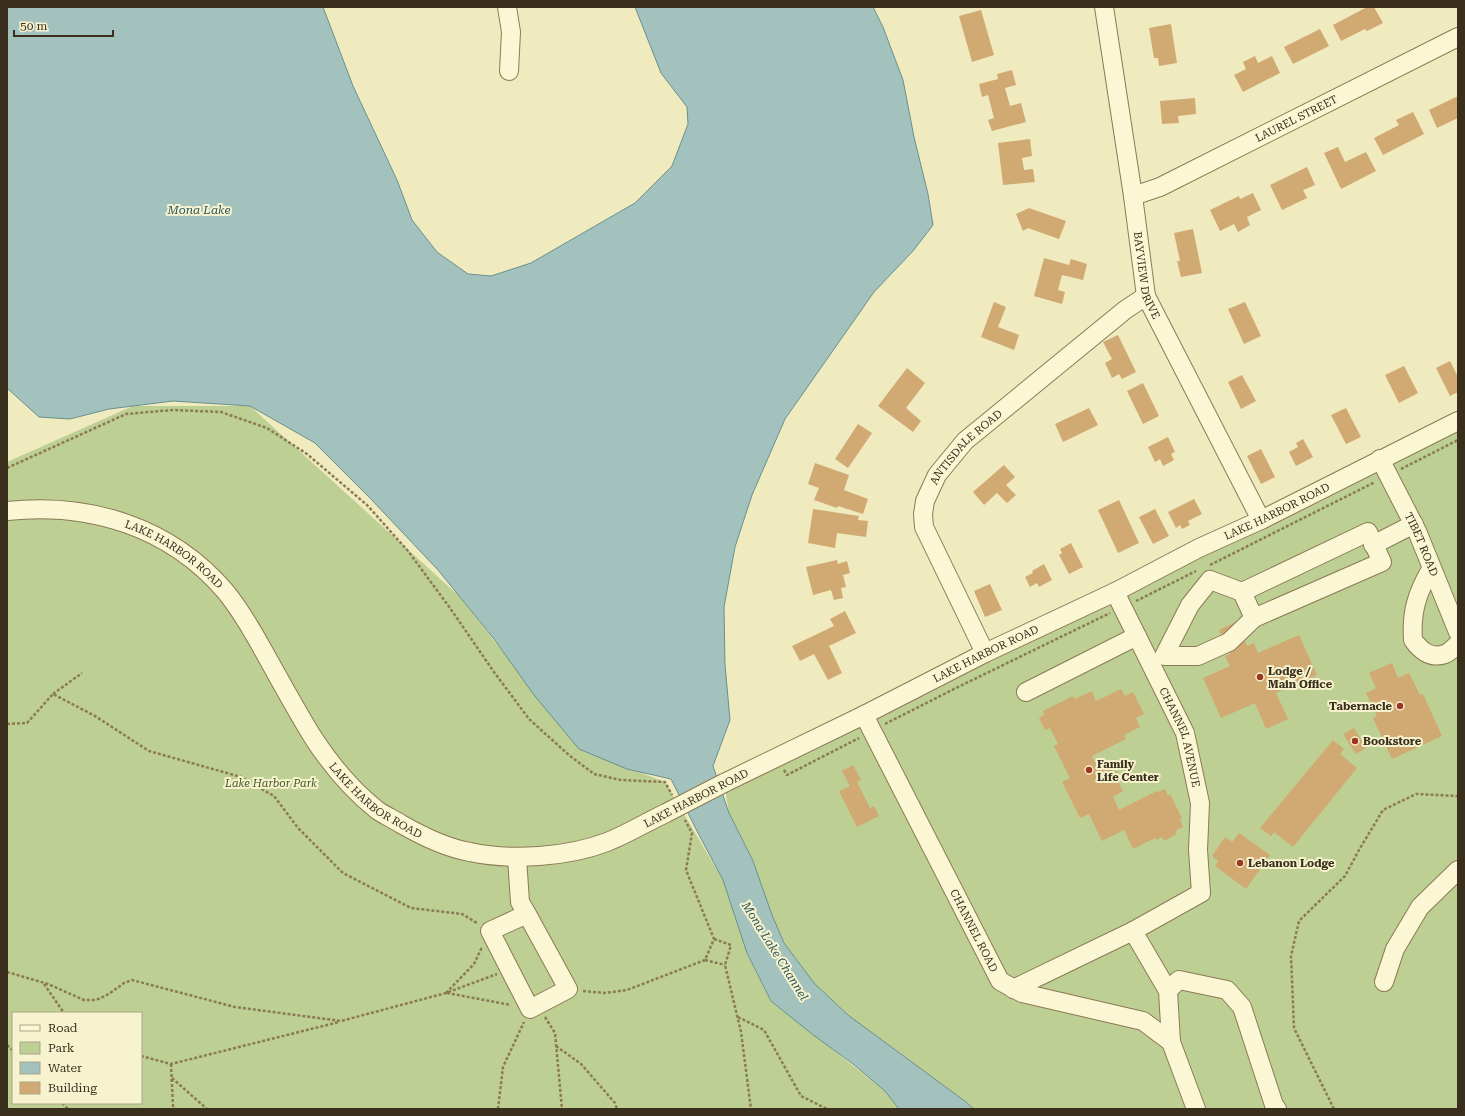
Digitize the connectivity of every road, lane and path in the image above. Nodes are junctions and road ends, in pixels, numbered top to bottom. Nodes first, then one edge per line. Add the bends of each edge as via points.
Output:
1 (507, 7) edge
2 (1104, 7) edge
3 (1458, 37) edge
4 (509, 72) dead end
5 (1133, 196) junction
6 (1146, 296) junction
7 (1458, 421) edge
8 (1380, 459) junction
9 (7, 468) edge
10 (7, 511) edge
11 (1261, 520) junction
12 (1414, 524) junction
13 (1374, 544) junction
14 (1431, 569) junction
15 (1115, 592) junction
16 (1242, 592) junction
17 (1254, 618) junction
18 (1458, 632) edge
19 (1137, 636) junction
20 (1458, 644) edge
21 (985, 653) junction
22 (1157, 659) junction
23 (82, 673) dead end
24 (1026, 692) dead end
25 (53, 694) junction
26 (864, 715) junction
27 (7, 724) edge
28 (1458, 796) edge
29 (674, 809) junction
30 (517, 858) junction
31 (1458, 870) edge
32 (527, 914) junction
33 (490, 931) junction
34 (1133, 931) junction
35 (714, 939) junction
36 (705, 960) junction
37 (724, 965) junction
38 (510, 969) junction
39 (7, 972) edge
40 (1384, 982) dead end
41 (44, 983) junction
42 (568, 989) junction
43 (1013, 989) junction
44 (1168, 990) junction
45 (446, 993) junction
46 (533, 1007) junction
47 (63, 1012) edge
48 (737, 1017) junction
49 (341, 1021) junction
50 (1171, 1042) junction
51 (556, 1046) junction
52 (142, 1056) edge
53 (171, 1064) junction
54 (172, 1078) junction
55 (175, 1109) edge
56 (207, 1109) edge
57 (498, 1109) edge
58 (562, 1109) edge
59 (617, 1109) edge
60 (752, 1109) edge
61 (828, 1109) edge
62 (1196, 1109) edge
63 (1277, 1109) edge
64 (1334, 1109) edge

1 - 4 street via 511,32
2 - 5 street, BAYVIEW DRIVE
3 - 5 street, LAUREL STREET via 1160,187
5 - 6 street, BAYVIEW DRIVE
6 - 11 street, BAYVIEW DRIVE
6 - 21 street, ANTISDALE ROAD via 1125,310 965,441 937,475 925,501 924,527
7 - 8 street, LAKE HARBOR ROAD
8 - 11 street, LAKE HARBOR ROAD
8 - 12 street, TIBET ROAD
9 - 29 path via 126,414 173,410 221,412 267,428 307,454 367,505 408,551 529,719 594,774 621,780 665,782
10 - 30 street, LAKE HARBOR ROAD via 59,509 106,516 141,529 172,546 202,568 226,592 250,627 315,740 342,777 378,811 425,837 468,852
11 - 15 street, LAKE HARBOR ROAD via 1199,548
12 - 13 street
12 - 14 street, TIBET ROAD
13 - 16 street via 1368,532
13 - 17 street via 1382,562
14 - 18 street, TIBET ROAD
14 - 20 street via 1421,586 1413,613 1413,640 1425,653 1434,655 1446,654
15 - 19 street, CHANNEL AVENUE
15 - 21 street, LAKE HARBOR ROAD
16 - 17 street
16 - 22 street via 1210,580 1190,605
17 - 22 street via 1229,642 1198,656
19 - 22 street, CHANNEL AVENUE
19 - 24 street
21 - 26 street, LAKE HARBOR ROAD
22 - 34 street, CHANNEL AVENUE via 1185,734 1200,803 1198,850 1201,893
23 - 25 path
25 - 27 path via 27,723
25 - 33 path via 95,716 149,751 241,777 274,796 298,828 343,873 411,908 462,914
26 - 29 street, LAKE HARBOR ROAD, bridge
26 - 43 street, CHANNEL ROAD via 1000,981
28 - 64 path via 1416,794 1383,810 1346,876 1299,921 1291,956 1294,1028
29 - 30 street, LAKE HARBOR ROAD via 607,842 568,852
29 - 35 path via 692,833 686,870
30 - 32 street via 520,902
31 - 40 street via 1420,907 1395,949
32 - 33 street
32 - 42 street
33 - 38 street
33 - 45 path via 474,964
34 - 43 street
34 - 44 street
35 - 36 path
35 - 37 path via 731,945
36 - 37 path
36 - 42 path via 627,990 605,993
37 - 48 path
38 - 45 path
38 - 46 street
39 - 41 path
41 - 47 path
41 - 49 path via 84,1000 96,1000 124,982 132,980 235,1007
42 - 46 street
43 - 50 street, CHANNEL ROAD via 1143,1021
44 - 50 street
44 - 63 street via 1179,980 1227,990 1242,1008
45 - 46 path
45 - 49 path
46 - 51 path via 555,1033
46 - 57 path via 504,1067
48 - 60 path
48 - 61 path via 764,1030 801,1096
49 - 53 path
50 - 62 street
51 - 58 path
51 - 59 path via 581,1064 615,1102
52 - 53 path
53 - 54 path
54 - 55 path
54 - 56 path

